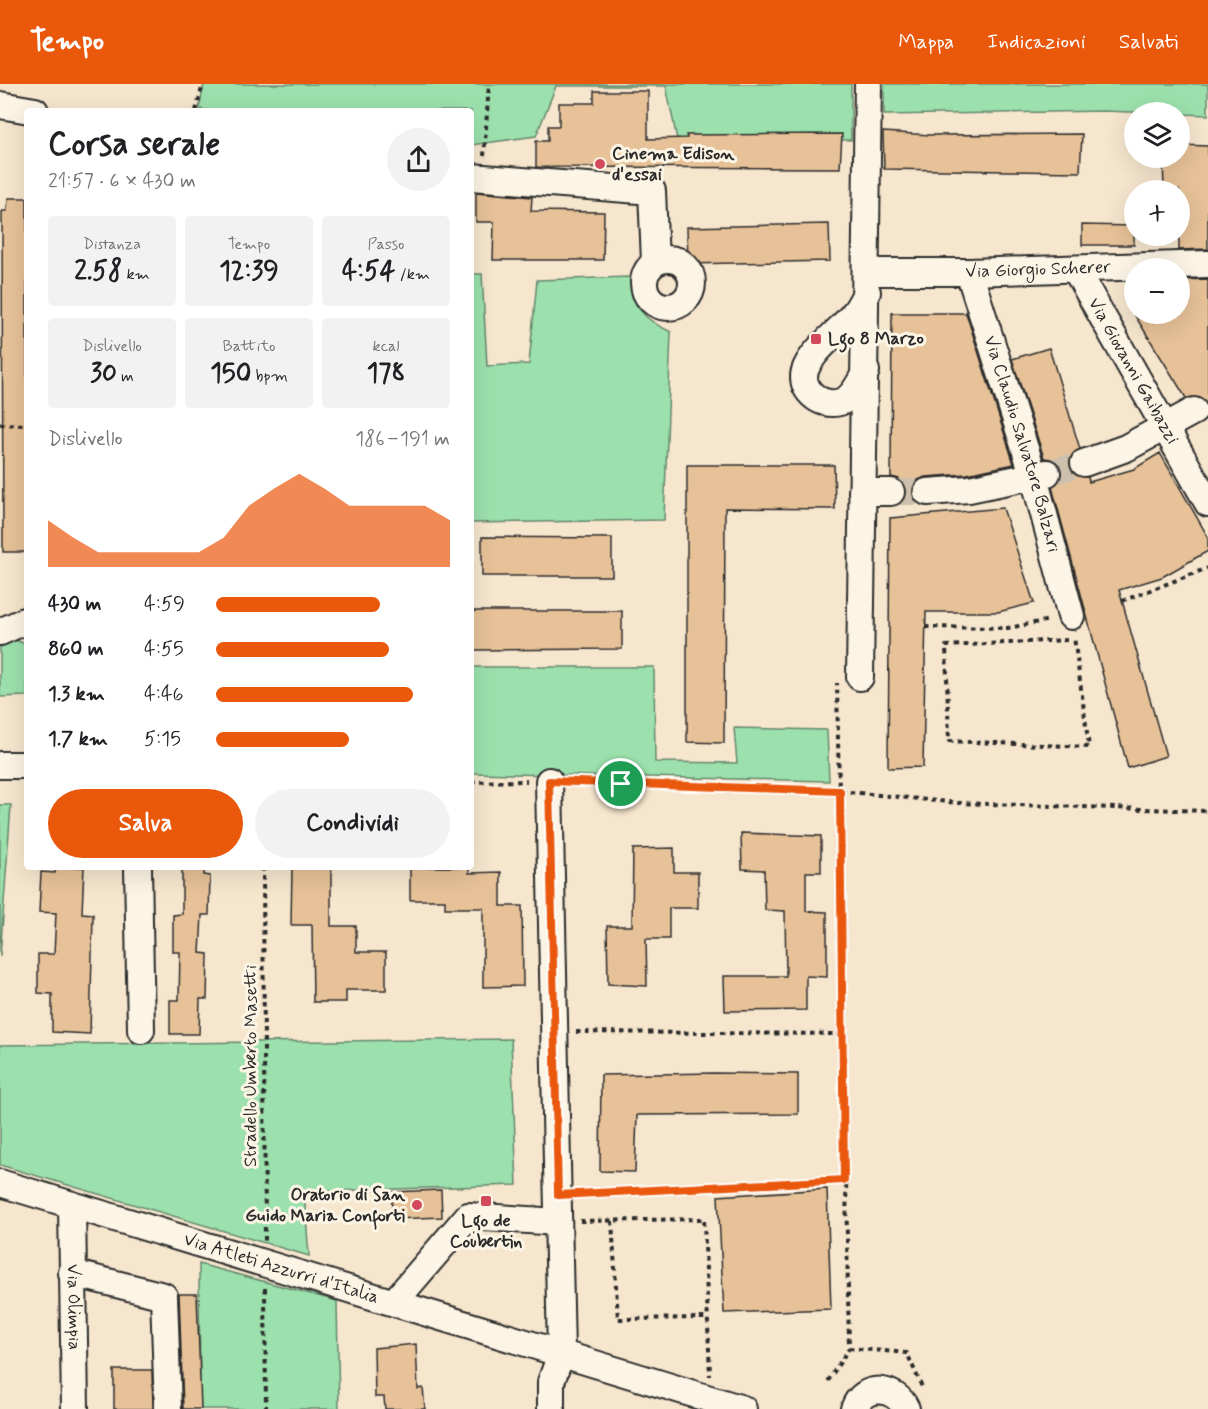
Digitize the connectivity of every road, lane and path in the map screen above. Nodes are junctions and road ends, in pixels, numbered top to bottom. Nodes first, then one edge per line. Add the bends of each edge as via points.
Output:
1 (203, 84) edge
2 (489, 84) edge
3 (868, 84) edge
4 (0, 105) edge
5 (197, 108) edge
6 (24, 109) edge
7 (477, 177) edge
8 (655, 262) dead end
9 (1208, 264) edge
10 (1076, 270) junction
11 (969, 272) junction
12 (867, 282) junction
13 (866, 371) junction
14 (1194, 411) dead end
15 (0, 424) edge
16 (24, 425) edge
17 (1164, 427) junction
18 (1084, 463) tunnel mouth
19 (1041, 475) junction
20 (862, 492) junction
21 (891, 492) tunnel mouth
22 (927, 492) tunnel mouth
23 (1208, 502) edge
24 (1208, 568) edge
25 (1122, 601) dead end
26 (24, 621) edge
27 (925, 627) dead end
28 (1073, 627) junction
29 (0, 632) edge
30 (848, 677) joint
31 (0, 765) edge
32 (24, 765) edge
33 (549, 781) junction
34 (474, 782) edge
35 (840, 791) junction
36 (1208, 811) edge
37 (138, 870) edge
38 (264, 870) edge
39 (141, 1030) dead end
40 (554, 1032) junction
41 (844, 1034) junction
42 (844, 1180) junction
43 (0, 1183) edge
44 (558, 1195) junction
45 (72, 1205) junction
46 (612, 1221) junction
47 (558, 1222) junction
48 (265, 1265) junction
49 (72, 1273) junction
50 (395, 1301) junction
51 (706, 1318) junction
52 (849, 1348) junction
53 (561, 1354) junction
54 (828, 1381) dead end
55 (710, 1383) dead end
56 (914, 1400) edge
57 (75, 1409) edge
58 (168, 1409) edge
59 (266, 1409) edge
60 (552, 1409) edge
61 (743, 1409) edge
62 (854, 1409) edge

1 - 5 path
2 - 7 path
3 - 12 street
4 - 6 street
7 - 8 street via 652,191
9 - 10 street, Via Giorgio Scherer
10 - 11 street, Via Giorgio Scherer
10 - 17 street, Via Giovanni Gaibazzi
11 - 12 street, Via Giorgio Scherer
11 - 19 street, Via Claudio Salvatore Balzari
12 - 13 street
12 - 13 street via 856,311 812,359 805,369 805,379 814,398 826,403 841,402 853,393
13 - 20 street
14 - 17 street
15 - 16 path
17 - 18 street via 1126,448
17 - 23 street, Via Giovanni Gaibazzi
19 - 22 street via 969,489
19 - 28 street, Via Claudio Salvatore Balzari
20 - 21 street
20 - 30 street
24 - 25 path
26 - 29 street
27 - 28 path
28 - 28 path via 1089,747 949,741 946,646
30 - 35 path
31 - 32 street
33 - 34 path
33 - 35 path
33 - 40 street
35 - 36 path via 958,803
35 - 41 path
37 - 39 street
38 - 48 path, Stradello Umberto Masetti
40 - 41 path
40 - 44 street
41 - 42 path
42 - 44 path
42 - 52 path
43 - 45 street, Via Atleti Azzurri d'Italia
44 - 47 street
45 - 48 street, Via Atleti Azzurri d'Italia
45 - 49 street, Via Olimpia
46 - 47 path
46 - 51 path via 618,1319
46 - 51 path via 704,1219
47 - 50 street via 468,1216
47 - 53 street
48 - 50 street, Via Atleti Azzurri d'Italia
48 - 59 path, Stradello Umberto Masetti
49 - 57 street, Via Olimpia
49 - 58 street via 164,1296
50 - 53 street, Via Atleti Azzurri d'Italia
51 - 55 path
52 - 54 path
52 - 56 path via 908,1353
53 - 60 street via 551,1382
53 - 61 street, Via Atleti Azzurri d'Italia
56 - 62 street via 879,1390 862,1396

